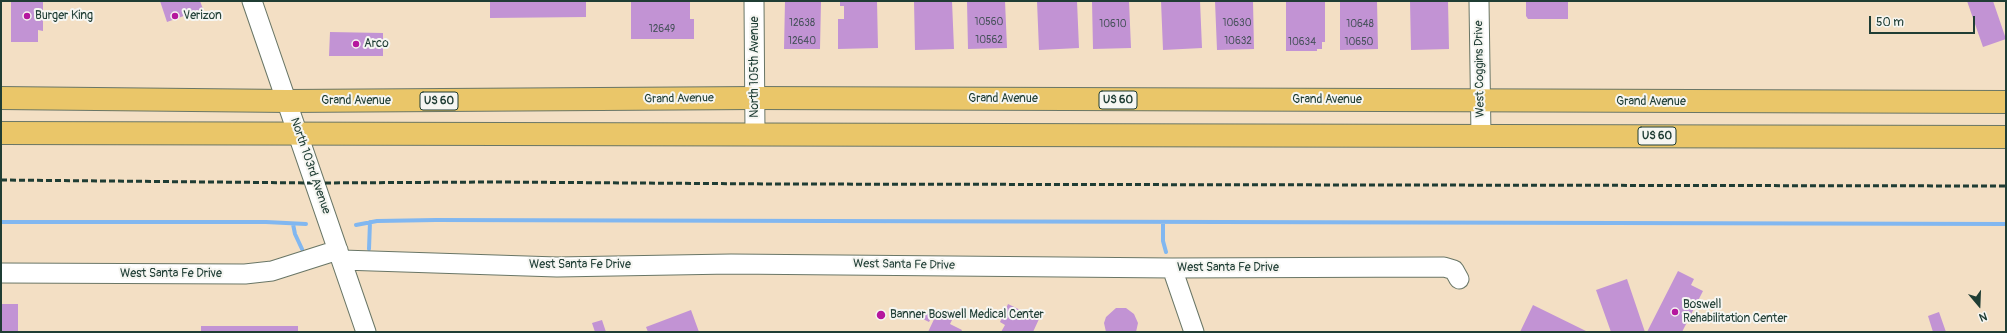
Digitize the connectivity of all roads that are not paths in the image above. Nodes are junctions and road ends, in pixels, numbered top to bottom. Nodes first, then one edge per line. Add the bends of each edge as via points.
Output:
1 (252, 1) edge
2 (754, 1) edge
3 (1479, 1) edge
4 (1, 98) edge
5 (755, 98) junction
6 (287, 101) junction
7 (1481, 101) junction
8 (2006, 102) edge
9 (1, 133) edge
10 (298, 133) junction
11 (754, 133) junction
12 (1481, 136) junction
13 (2006, 137) edge
14 (340, 255) junction
15 (1172, 268) junction
16 (1, 274) edge
17 (1459, 279) dead end
18 (366, 332) edge
19 (1194, 332) edge

1 - 6 street, North 103rd Avenue
2 - 5 street, North 105th Avenue
3 - 7 street, West Coggins Drive
4 - 6 highway, Grand Avenue / US 60
5 - 6 highway, Grand Avenue / US 60
5 - 7 highway, Grand Avenue / US 60
5 - 11 street, North 105th Avenue
6 - 10 street, North 103rd Avenue
7 - 8 highway, Grand Avenue / US 60
7 - 12 street, West Coggins Drive
9 - 10 highway, US 60
10 - 11 highway, US 60
10 - 14 street, North 103rd Avenue
11 - 12 highway, US 60
12 - 13 highway, US 60
14 - 15 street, West Santa Fe Drive via 557,266 738,264
14 - 16 street, West Santa Fe Drive via 272,271 245,274
14 - 18 street, North 103rd Avenue
15 - 17 street, West Santa Fe Drive via 1444,268 1454,270
15 - 19 street

